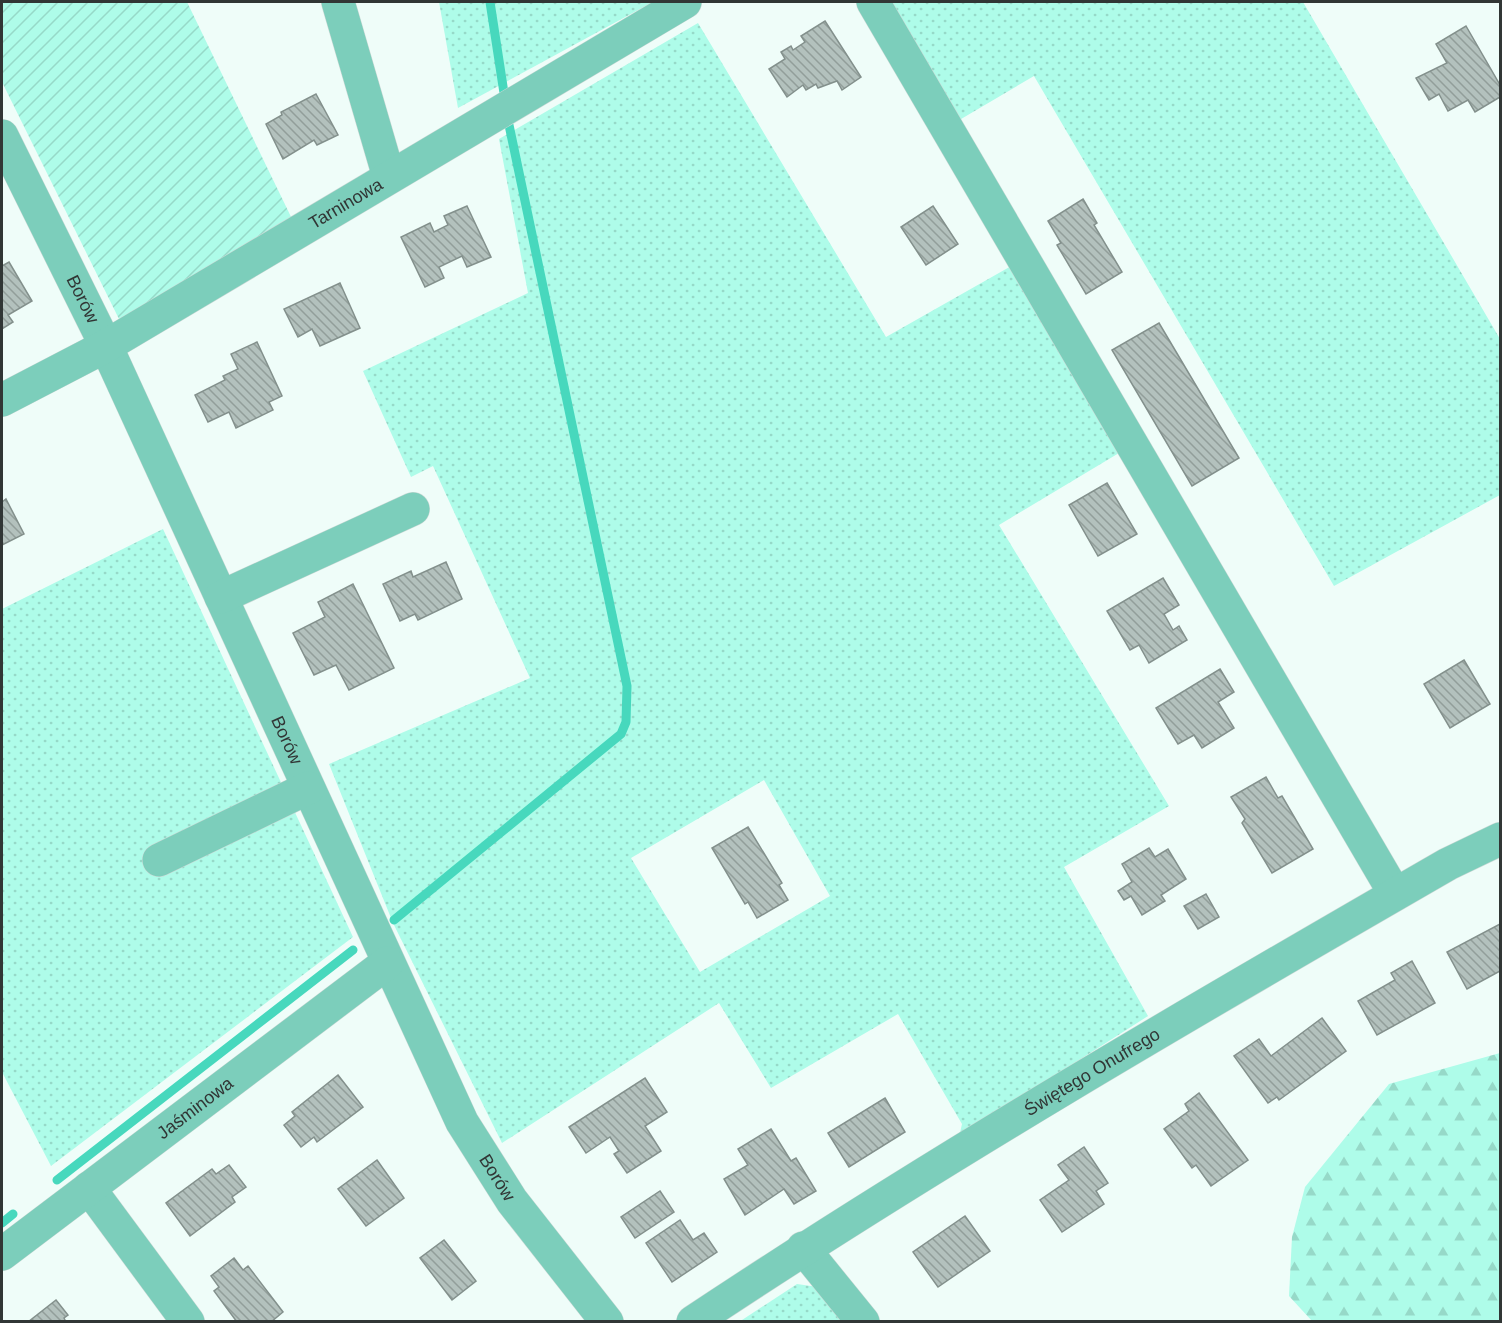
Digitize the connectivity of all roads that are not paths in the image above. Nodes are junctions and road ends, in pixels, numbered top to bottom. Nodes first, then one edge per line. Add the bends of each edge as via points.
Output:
1 (338, 2) edge
2 (685, 2) edge
3 (873, 2) edge
4 (2, 136) edge
5 (389, 177) junction
6 (106, 346) junction
7 (2, 399) edge
8 (413, 509) dead end
9 (221, 597) junction
10 (308, 788) junction
11 (1500, 838) edge
12 (159, 860) dead end
13 (1395, 894) junction
14 (387, 963) junction
15 (88, 1188) junction
16 (803, 1248) junction
17 (2, 1254) edge
18 (188, 1322) edge
19 (607, 1322) edge
20 (693, 1322) edge
21 (863, 1322) edge

1 - 5 street
2 - 5 street, Tarninowa
3 - 13 street
4 - 6 street, Borów
5 - 6 street, Tarninowa
6 - 7 street, Tarninowa
6 - 9 street, Borów
8 - 9 street
9 - 10 street, Borów
10 - 12 street
10 - 14 street, Borów
11 - 13 street, Świętego Onufrego
13 - 16 street, Świętego Onufrego via 983,1136
14 - 15 street, Jaśminowa
14 - 19 street, Borów via 462,1122 513,1201
15 - 17 street, Jaśminowa
15 - 18 street
16 - 20 street, Świętego Onufrego
16 - 21 street

